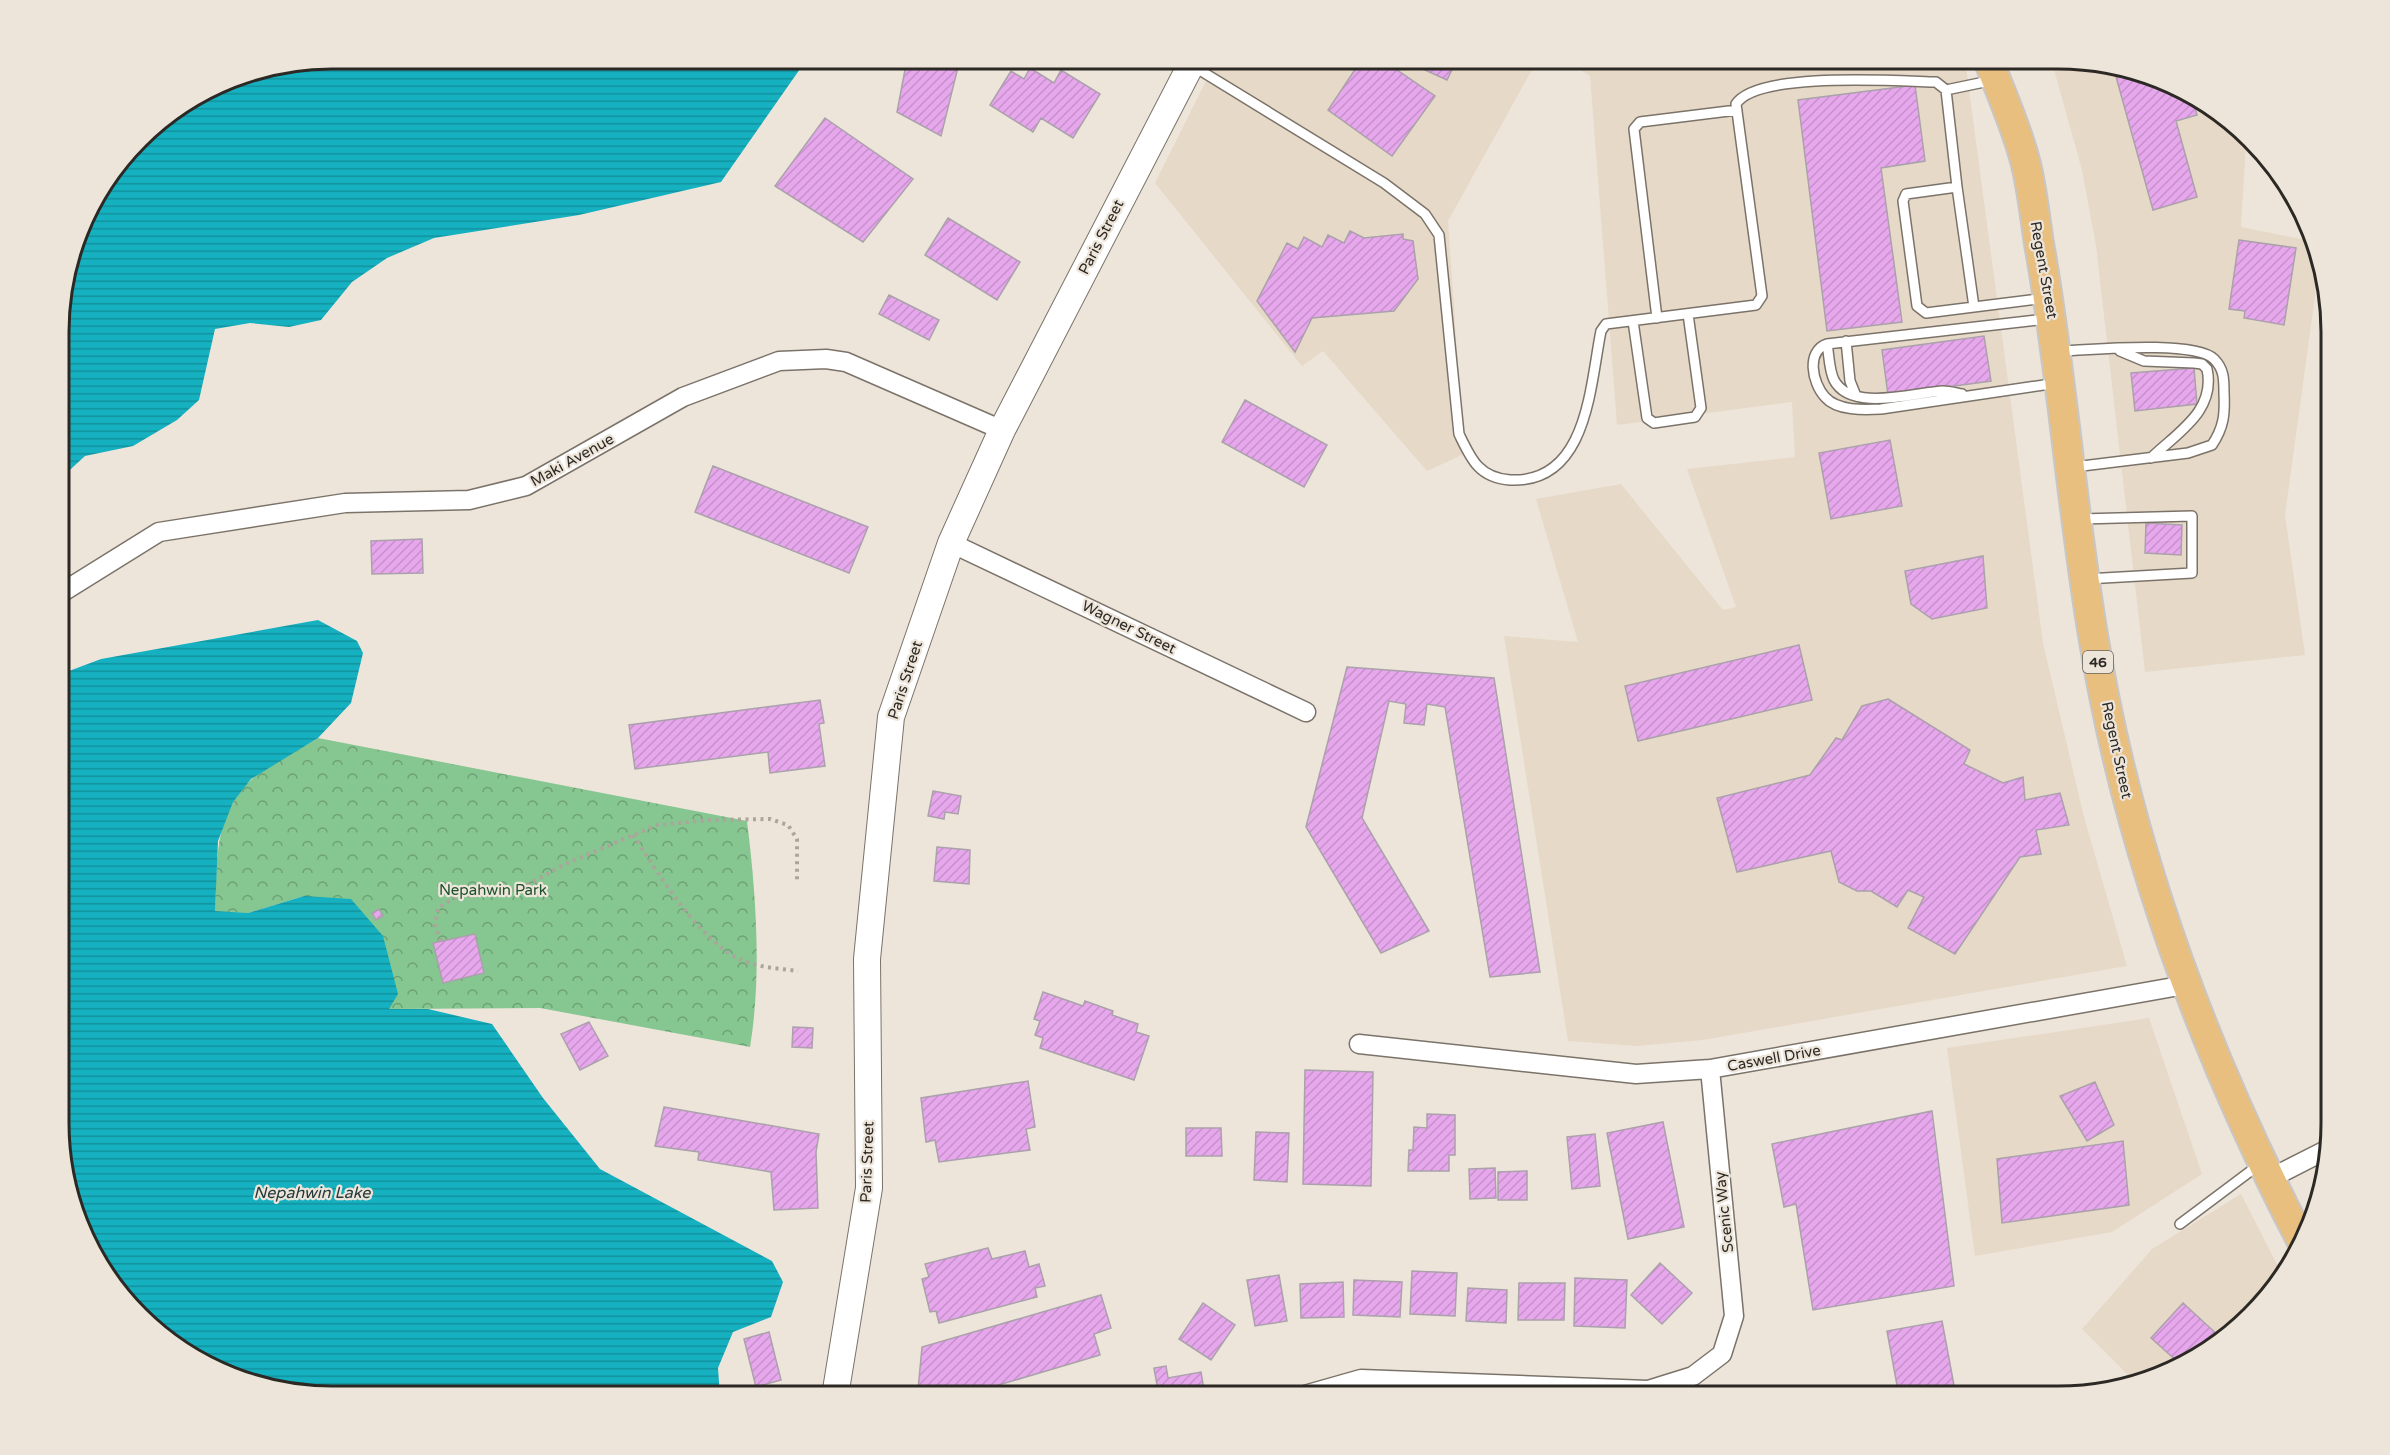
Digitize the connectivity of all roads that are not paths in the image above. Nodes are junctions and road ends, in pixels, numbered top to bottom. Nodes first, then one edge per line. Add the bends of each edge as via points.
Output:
1 (1188, 69) edge
2 (1203, 69) edge
3 (1992, 69) edge
4 (1946, 90) junction
5 (1737, 110) junction
6 (1958, 187) junction
7 (1974, 307) junction
8 (2050, 308) junction
9 (1688, 314) junction
10 (1657, 318) junction
11 (1633, 321) junction
12 (1846, 341) junction
13 (1827, 344) junction
14 (2116, 349) junction
15 (2056, 352) junction
16 (2060, 382) junction
17 (1969, 395) junction
18 (1856, 396) junction
19 (1002, 430) junction
20 (2151, 458) junction
21 (2069, 468) junction
22 (2074, 519) junction
23 (951, 543) junction
24 (2084, 580) junction
25 (69, 588) edge
26 (1306, 712) dead end
27 (2185, 985) junction
28 (1359, 1044) dead end
29 (1710, 1069) junction
30 (2319, 1152) edge
31 (2265, 1171) junction
32 (2180, 1224) dead end
33 (2297, 1232) edge
34 (837, 1386) edge
35 (1336, 1386) edge
36 (1544, 1386) edge
37 (1661, 1386) edge

1 - 19 main road, Paris Street
2 - 11 lane via 1384,183 1425,214 1439,234 1459,434 1473,463 1485,472 1517,480 1557,467 1581,430 1601,331 1606,324
3 - 4 lane
3 - 8 main road, Regent Street / 46 via 2024,158
4 - 5 lane via 1936,82 1830,79 1757,88 1739,100
4 - 6 lane
5 - 9 lane via 1762,296 1756,305
5 - 10 lane via 1640,122 1634,129
6 - 7 lane
6 - 7 lane via 1906,194 1903,201 1915,295 1917,306 1926,313
7 - 8 lane
8 - 12 lane
8 - 15 main road, Regent Street / 46
9 - 10 lane
9 - 11 lane via 1701,408 1695,417 1654,423 1647,418
10 - 11 lane
12 - 13 lane
12 - 18 lane via 1850,381
13 - 17 lane via 1820,346 1813,359 1815,379 1826,398 1841,406 1881,409
13 - 18 lane via 1833,379
14 - 15 lane
14 - 20 lane via 2144,361 2202,364 2207,369 2209,395 2203,408
14 - 20 lane via 2197,349 2213,358 2224,373 2225,419 2212,445 2200,451
15 - 16 main road, Regent Street / 46
16 - 17 lane
16 - 21 main road, Regent Street / 46
17 - 18 lane via 1944,391 1883,399
19 - 23 main road, Paris Street
19 - 25 street, Maki Avenue via 846,362 779,361 683,397 526,486 469,500 345,503 159,532
20 - 21 lane
21 - 22 main road, Regent Street / 46
22 - 24 main road, Regent Street / 46
22 - 24 lane via 2192,516 2192,573
23 - 26 street, Wagner Street
23 - 34 main road, Paris Street via 891,717 867,959 869,1188
24 - 27 main road, Regent Street / 46 via 2125,792
27 - 29 street, Caswell Drive
27 - 31 main road, Regent Street / 46 via 2229,1095
28 - 29 street, Caswell Drive via 1636,1074
29 - 37 street, Scenic Way via 1734,1316 1722,1354 1693,1376
30 - 31 street
31 - 32 lane
31 - 33 main road, Regent Street / 46
35 - 36 street, Scenic Way via 1361,1379

